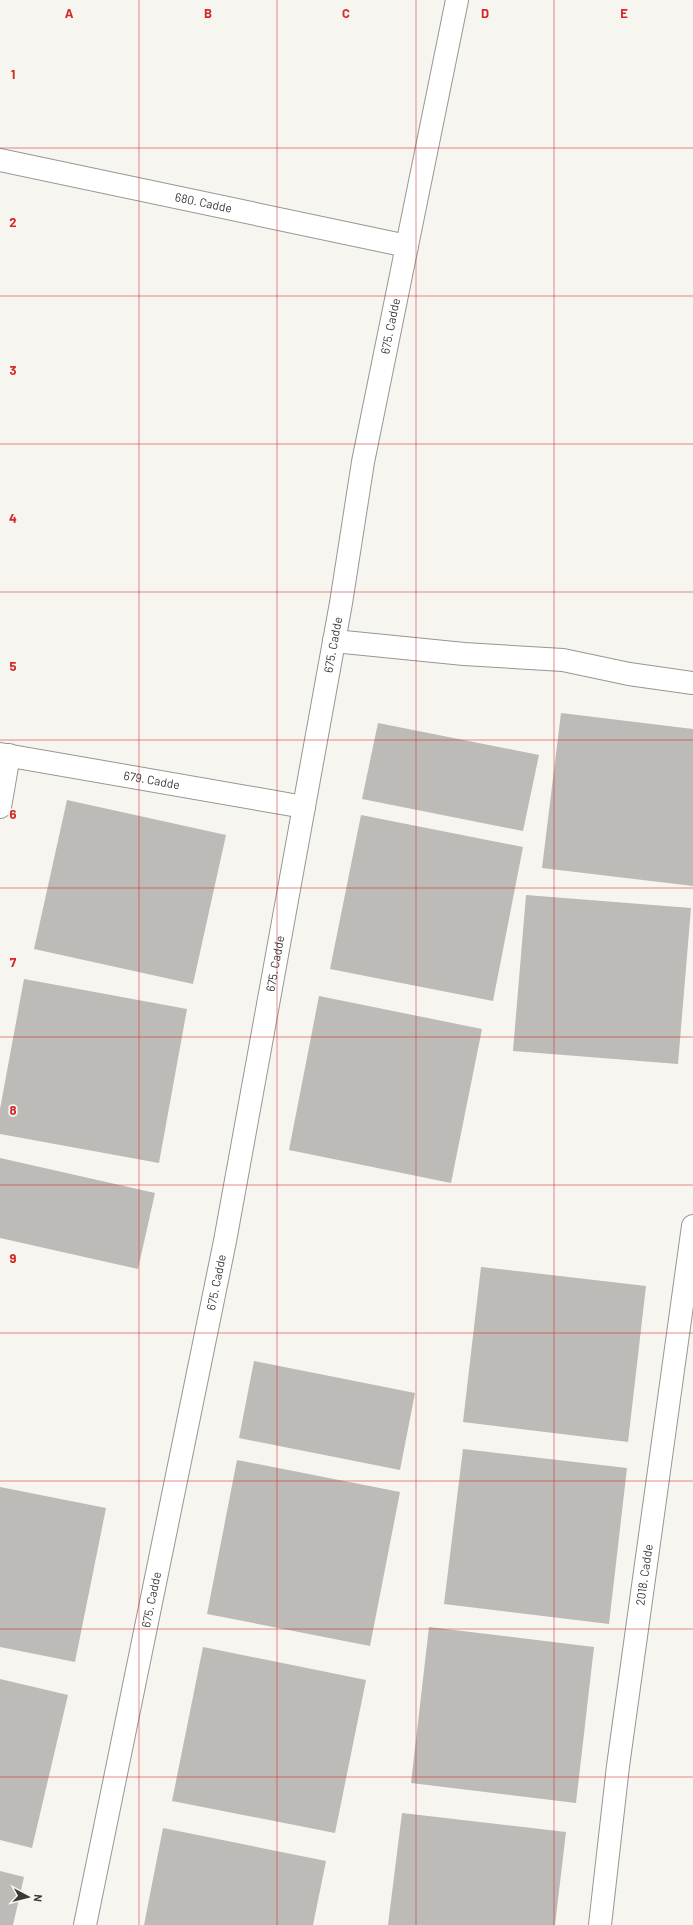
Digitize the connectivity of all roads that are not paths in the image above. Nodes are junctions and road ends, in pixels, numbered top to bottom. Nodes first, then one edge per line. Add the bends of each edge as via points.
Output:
1 (457, 0) edge
2 (0, 160) edge
3 (407, 246) junction
4 (334, 641) junction
5 (693, 683) edge
6 (4, 755) edge
7 (0, 807) edge
8 (304, 807) junction
9 (693, 1226) edge
10 (84, 1925) edge
11 (600, 1925) edge

1 - 3 street, 675. Cadde
2 - 3 street, 680. Cadde
3 - 4 street, 675. Cadde via 363,462
4 - 5 street via 464,654 563,660 629,674
4 - 8 street, 675. Cadde
6 - 7 street
6 - 8 street, 679. Cadde
8 - 10 street, 675. Cadde via 225,1241
9 - 11 street, 2018. Cadde via 618,1766

